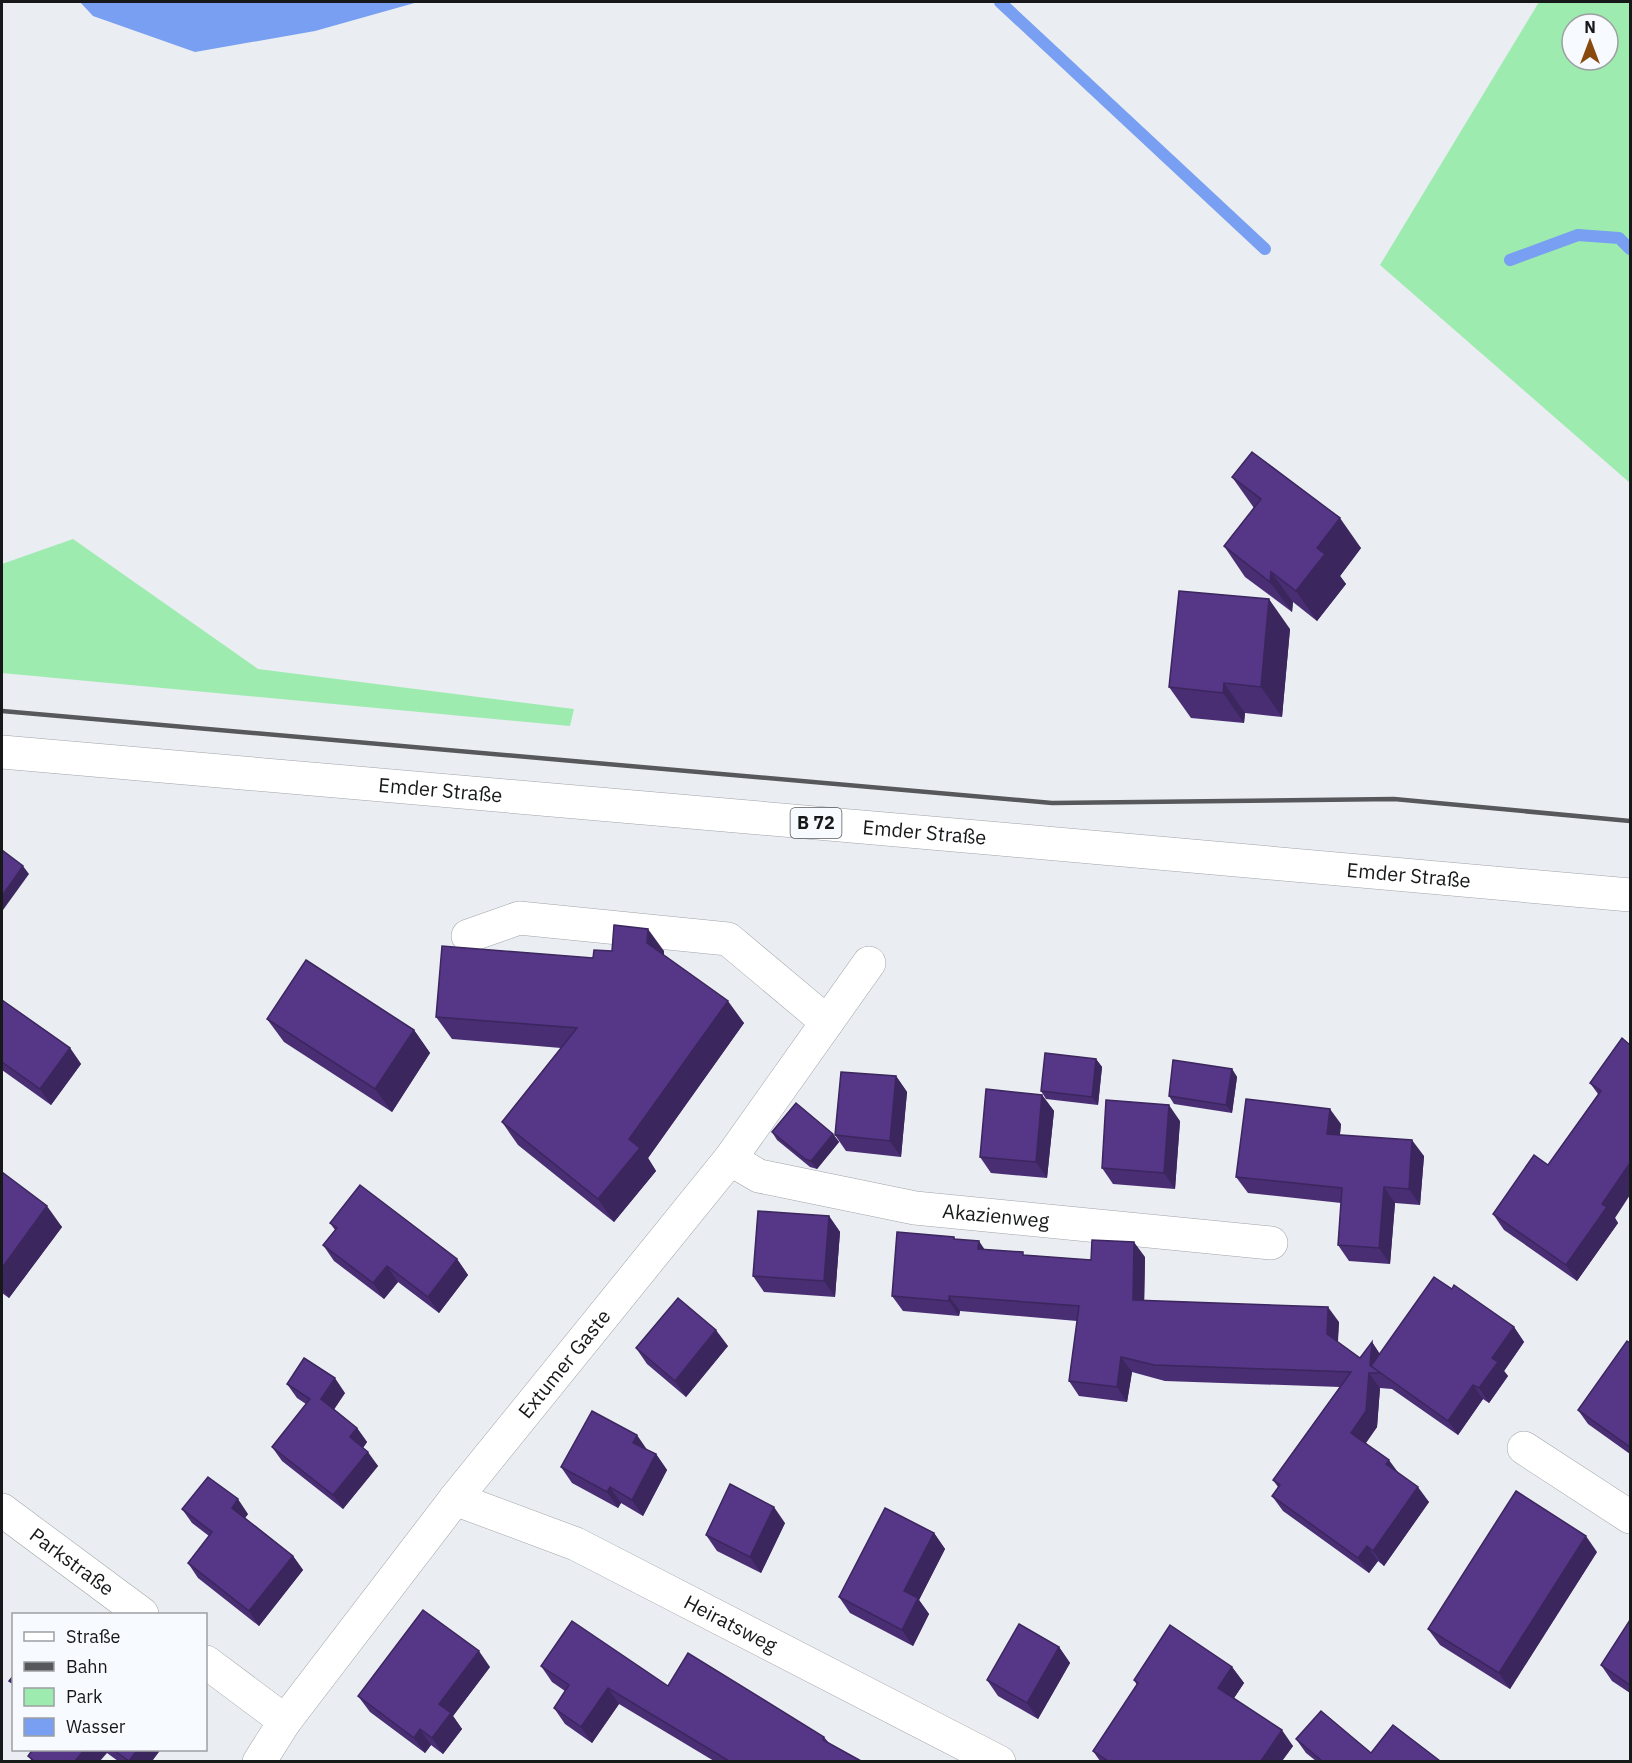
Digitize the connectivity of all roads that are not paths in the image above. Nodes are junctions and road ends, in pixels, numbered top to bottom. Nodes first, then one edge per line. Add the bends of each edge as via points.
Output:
1 (2, 752) edge
2 (1630, 895) edge
3 (468, 936) dead end
4 (869, 963) dead end
5 (827, 1022) junction
6 (730, 1159) junction
7 (1271, 1243) dead end
8 (1524, 1448) dead end
9 (455, 1499) junction
10 (2, 1510) edge
11 (1630, 1517) edge
12 (140, 1613) edge
13 (207, 1663) edge
14 (285, 1721) junction
15 (981, 1757) edge
16 (259, 1761) edge

1 - 2 street, Emder Straße / B 72
3 - 5 street via 519,918 728,939
4 - 5 street, Extumer Gaste
5 - 6 street, Extumer Gaste
6 - 7 street, Akazienweg via 759,1176 915,1208
6 - 9 street, Extumer Gaste
8 - 11 street
9 - 14 street, Extumer Gaste
9 - 15 street, Heiratsweg via 576,1544
10 - 12 street, Parkstraße
13 - 14 street
14 - 16 street, Extumer Gaste

